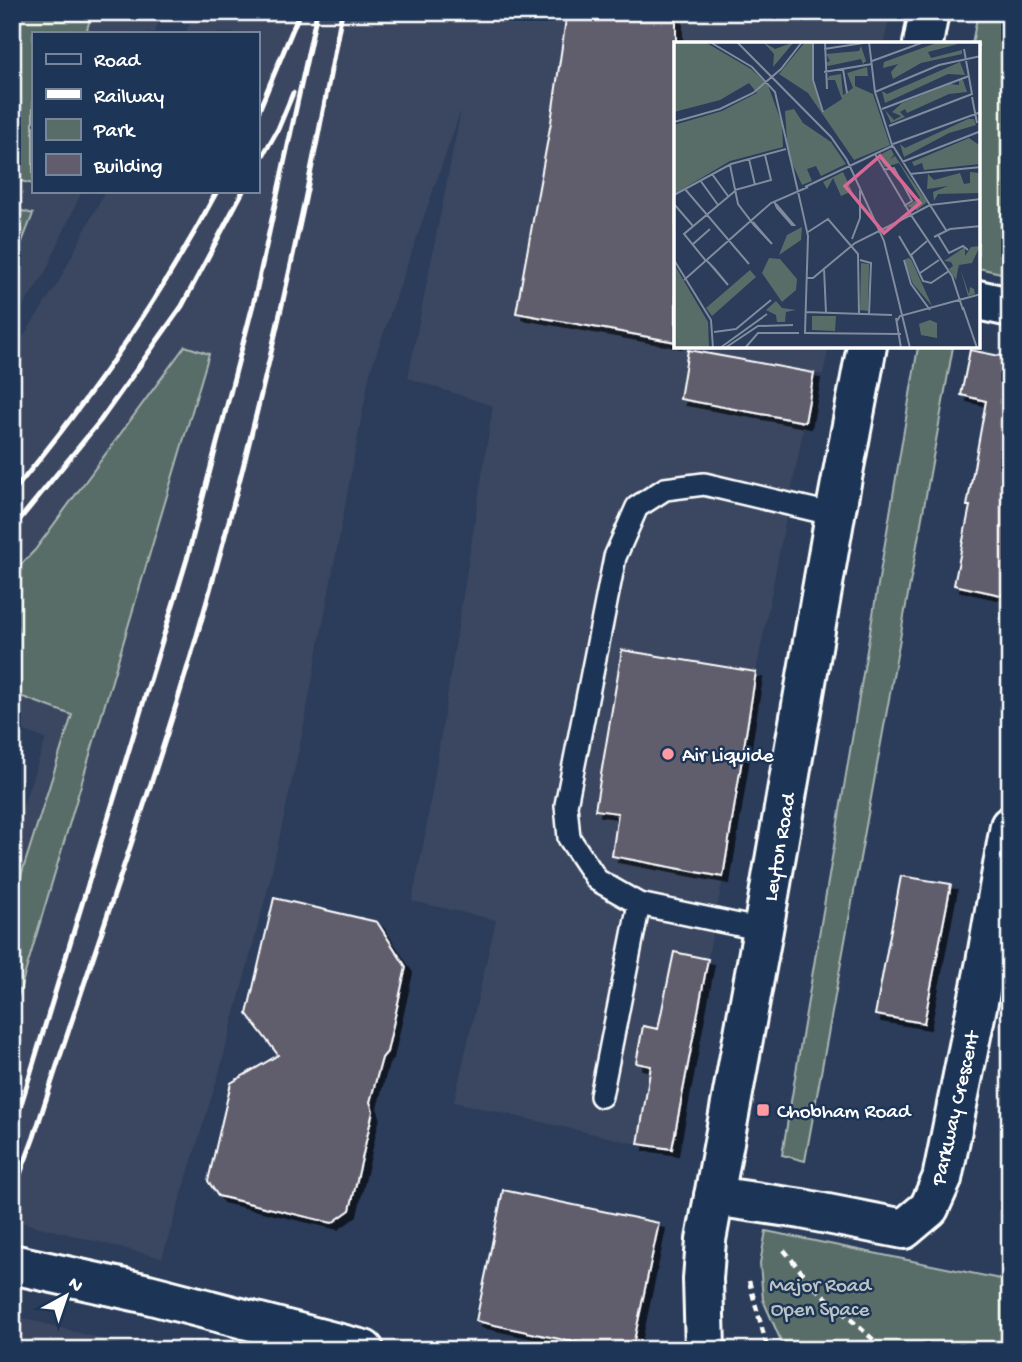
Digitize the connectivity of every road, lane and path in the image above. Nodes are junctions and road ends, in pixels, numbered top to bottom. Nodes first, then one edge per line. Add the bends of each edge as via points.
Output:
1 (929, 12) edge
2 (923, 42) edge
3 (980, 300) edge
4 (1010, 307) edge
5 (867, 348) edge
6 (835, 515) junction
7 (1010, 826) edge
8 (639, 904) junction
9 (763, 930) junction
10 (601, 1096) dead end
11 (731, 1199) junction
12 (779, 1243) dead end
13 (12, 1264) edge
14 (748, 1277) dead end
15 (364, 1350) edge
16 (705, 1350) edge
17 (768, 1350) edge
18 (885, 1350) edge

1 - 2 street
3 - 4 street
5 - 6 street, Leyton Road
6 - 8 lane via 704,484 665,489 637,507 615,557 566,805 569,838 597,880
6 - 9 street, Leyton Road
7 - 11 street, Parkway Crescent via 942,1179 929,1208 904,1229
8 - 9 lane
8 - 10 lane
9 - 11 street, Leyton Road
11 - 16 street, Leyton Road via 706,1240
12 - 18 path via 812,1285
13 - 15 street
14 - 17 path

